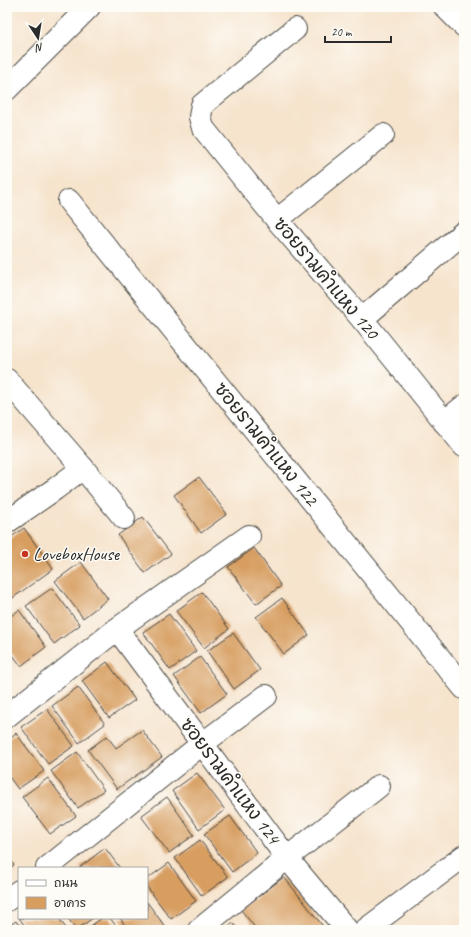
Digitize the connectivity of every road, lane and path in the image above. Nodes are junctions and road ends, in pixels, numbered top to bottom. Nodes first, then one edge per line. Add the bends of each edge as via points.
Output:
1 (89, 7) edge
2 (445, 7) edge
3 (464, 26) edge
4 (296, 29) dead end
5 (7, 89) edge
6 (383, 135) dead end
7 (69, 201) dead end
8 (277, 220) junction
9 (464, 232) edge
10 (362, 319) junction
11 (7, 380) edge
12 (464, 406) edge
13 (444, 422) junction
14 (464, 446) edge
15 (82, 468) junction
16 (124, 518) dead end
17 (7, 522) edge
18 (249, 536) dead end
19 (116, 629) junction
20 (464, 688) edge
21 (266, 696) dead end
22 (7, 716) edge
23 (202, 744) junction
24 (379, 786) dead end
25 (464, 856) edge
26 (287, 858) junction
27 (48, 867) edge
28 (18, 892) edge
29 (7, 900) edge
30 (199, 930) edge
31 (347, 930) edge
32 (366, 930) edge

1 - 5 street
2 - 3 street
4 - 8 street, ซอยรามคำแหง 120 via 202,105 200,117 203,128
6 - 8 street
7 - 20 street, ซอยรามคำแหง 122
8 - 10 street, ซอยรามคำแหง 120
9 - 10 street
10 - 13 street, ซอยรามคำแหง 120
11 - 15 street
12 - 13 street
13 - 14 street, ซอยรามคำแหง 120
15 - 16 street
15 - 17 street
18 - 19 street
19 - 22 street
19 - 23 street, ซอยรามคำแหง 124
21 - 23 street
23 - 26 street, ซอยรามคำแหง 124
23 - 27 street
24 - 26 street
25 - 32 street
26 - 30 street
26 - 31 street, ซอยรามคำแหง 124
28 - 29 street

